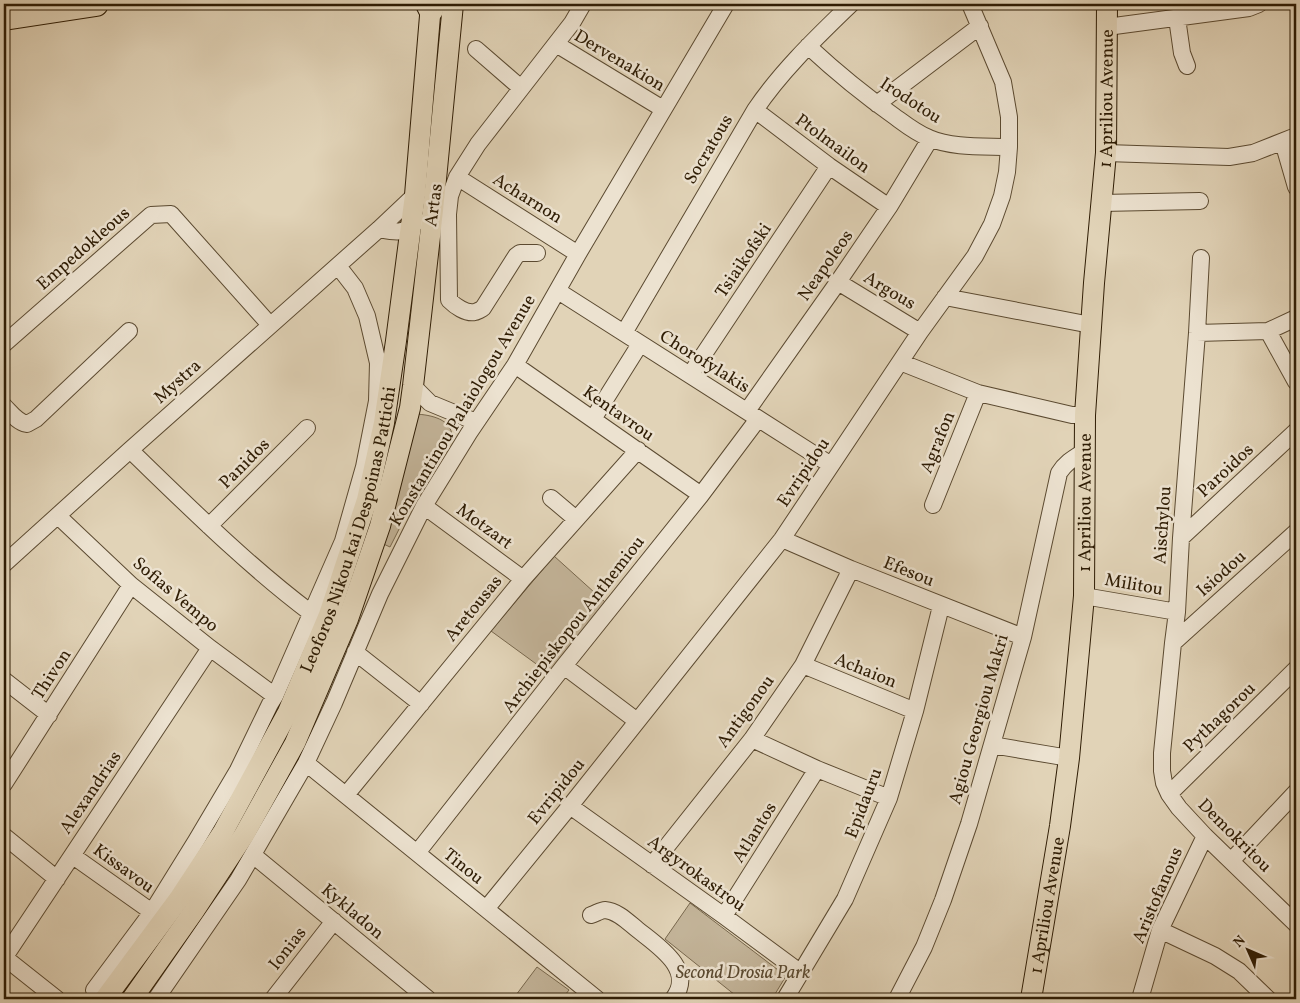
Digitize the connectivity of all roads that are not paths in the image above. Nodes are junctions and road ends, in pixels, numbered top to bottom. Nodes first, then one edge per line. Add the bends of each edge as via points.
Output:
1 (96, 4) edge
2 (583, 4) edge
3 (726, 4) edge
4 (851, 4) edge
5 (970, 4) edge
6 (1106, 4) edge
7 (1259, 4) edge
8 (436, 5) edge
9 (4, 18) edge
10 (1177, 18) junction
11 (980, 26) junction
12 (1107, 27) junction
13 (556, 44) junction
14 (808, 46) junction
15 (476, 49) dead end
16 (1187, 66) dead end
17 (521, 88) junction
18 (877, 104) junction
19 (663, 109) junction
20 (755, 110) junction
21 (930, 139) junction
22 (1289, 139) edge
23 (1009, 147) junction
24 (1106, 153) junction
25 (829, 166) junction
26 (457, 177) junction
27 (1296, 187) edge
28 (415, 195) junction
29 (1200, 201) dead end
30 (1102, 203) junction
31 (889, 208) junction
32 (433, 210) junction
33 (410, 227) junction
34 (379, 229) junction
35 (537, 253) dead end
36 (578, 254) junction
37 (1201, 258) dead end
38 (338, 266) junction
39 (838, 282) junction
40 (558, 291) junction
41 (945, 297) junction
42 (1296, 318) edge
43 (1091, 325) junction
44 (270, 326) junction
45 (1268, 331) junction
46 (129, 332) dead end
47 (920, 332) junction
48 (624, 333) junction
49 (1197, 333) junction
50 (4, 344) edge
51 (640, 344) junction
52 (900, 362) junction
53 (515, 365) junction
54 (690, 375) junction
55 (1296, 382) edge
56 (413, 386) junction
57 (978, 393) junction
58 (430, 403) junction
59 (4, 406) edge
60 (410, 408) junction
61 (752, 415) junction
62 (1085, 415) junction
63 (593, 419) junction
64 (476, 422) junction
65 (307, 428) dead end
66 (1296, 431) edge
67 (130, 450) junction
68 (638, 450) junction
69 (1085, 451) junction
70 (831, 465) junction
71 (701, 495) junction
72 (551, 498) dead end
73 (933, 505) dead end
74 (424, 506) junction
75 (58, 516) junction
76 (576, 519) junction
77 (209, 526) junction
78 (1296, 532) edge
79 (1181, 538) junction
80 (782, 539) junction
81 (6, 556) edge
82 (851, 569) junction
83 (523, 579) junction
84 (132, 585) junction
85 (1084, 596) junction
86 (941, 606) junction
87 (1177, 612) junction
88 (311, 613) junction
89 (1023, 637) junction
90 (1173, 643) junction
91 (210, 648) junction
92 (355, 652) junction
93 (564, 666) junction
94 (803, 666) junction
95 (1296, 669) edge
96 (4, 680) edge
97 (275, 696) junction
98 (421, 704) junction
99 (915, 711) junction
100 (49, 714) junction
101 (637, 721) junction
102 (752, 739) junction
103 (992, 745) junction
104 (1069, 758) junction
105 (306, 763) junction
106 (817, 769) junction
107 (4, 784) edge
108 (1296, 792) edge
109 (1169, 794) junction
110 (346, 796) junction
111 (889, 798) junction
112 (570, 806) junction
113 (4, 836) edge
114 (1204, 836) junction
115 (417, 853) junction
116 (253, 855) junction
117 (72, 856) junction
118 (1231, 860) junction
119 (652, 865) junction
120 (57, 879) junction
121 (486, 909) junction
122 (152, 912) junction
123 (591, 915) dead end
124 (724, 916) junction
125 (334, 921) junction
126 (1296, 924) edge
127 (1160, 930) junction
128 (4, 957) edge
129 (801, 973) junction
130 (408, 993) edge
131 (99, 995) edge
132 (282, 996) edge
133 (58, 999) edge
134 (132, 999) edge
135 (156, 999) edge
136 (428, 999) edge
137 (597, 999) edge
138 (673, 999) edge
139 (785, 999) edge
140 (897, 999) edge
141 (1031, 999) edge
142 (1140, 999) edge
143 (1268, 999) edge

1 - 9 highway
2 - 13 street, Artas
3 - 19 street, Konstantinou Palaiologou Avenue
4 - 14 street, Socratous
5 - 11 street, Evripidou
6 - 12 main road, 1 Apriliou Avenue
7 - 10 street
8 - 28 main road, Leoforos Nikou kai Despoinas Pattichi
8 - 32 main road, Leoforos Nikou kai Despoinas Pattichi
10 - 12 street
10 - 16 street
11 - 18 street
11 - 23 street, Evripidou via 1003,82 1009,117
12 - 24 main road, 1 Apriliou Avenue
13 - 17 street, Artas
13 - 19 street, Dervenakion
14 - 18 street, Irodotou
14 - 20 street, Socratous via 774,83
15 - 17 street
17 - 26 street, Artas
18 - 21 street, Irodotou
19 - 36 street, Konstantinou Palaiologou Avenue
20 - 25 street, Ptolmailon
20 - 48 street, Socratous
21 - 23 street, Irodotou via 964,145
21 - 31 street, Neapoleos
22 - 24 street via 1229,157
22 - 27 street
23 - 41 street, Evripidou via 1002,196 992,224 975,256
24 - 30 main road, 1 Apriliou Avenue
25 - 31 street, Ptolmailon
25 - 54 street, Tsiaikofski
26 - 35 street, Artas via 448,214 449,300 454,305 468,312 483,308 513,258 520,253
26 - 36 street, Acharnon
28 - 33 main road, Leoforos Nikou kai Despoinas Pattichi
28 - 34 street, Mystra
29 - 30 street
30 - 43 main road, 1 Apriliou Avenue
31 - 39 street, Neapoleos
32 - 33 street
32 - 56 main road, Leoforos Nikou kai Despoinas Pattichi
33 - 34 street via 400,232
33 - 131 main road, Leoforos Nikou kai Despoinas Pattichi via 384,423 367,500 329,615 288,712 223,832 179,899
34 - 38 street, Mystra
36 - 40 street, Konstantinou Palaiologou Avenue
37 - 49 street, Aischylou
38 - 44 street, Mystra
38 - 88 street via 355,288 367,316 378,363 377,401 364,467 343,541
39 - 47 street, Argous
39 - 61 street, Neapoleos
40 - 48 street, Chorofylakis
40 - 53 street, Konstantinou Palaiologou Avenue
41 - 43 street
41 - 47 street, Evripidou
42 - 45 street
43 - 62 main road, 1 Apriliou Avenue
44 - 50 street, Empedokleous via 170,214 151,215
44 - 67 street, Mystra
45 - 49 street
45 - 55 street
46 - 59 street via 36,419 22,423
47 - 52 street, Evripidou
48 - 51 street, Chorofylakis
49 - 79 street, Aischylou
51 - 54 street, Chorofylakis
51 - 63 street
52 - 57 street
52 - 70 street, Evripidou
53 - 63 street, Kentavrou
53 - 64 street, Konstantinou Palaiologou Avenue
54 - 61 street, Chorofylakis
56 - 58 street
56 - 60 main road, Leoforos Nikou kai Despoinas Pattichi
57 - 62 street via 1072,415
57 - 73 street, Agrafon
58 - 60 street
58 - 64 street
60 - 134 main road, Leoforos Nikou kai Despoinas Pattichi via 377,536 348,619 295,743 244,836
61 - 70 street, Chorofylakis
61 - 71 street, Archiepiskopou Anthemiou
62 - 69 main road, 1 Apriliou Avenue
63 - 68 street, Kentavrou
64 - 74 street, Konstantinou Palaiologou Avenue
65 - 77 street, Panidos
66 - 79 street, Paroidos
67 - 75 street, Mystra
67 - 77 street
68 - 71 street, Kentavrou
68 - 76 street, Aretousas
69 - 85 main road, 1 Apriliou Avenue
69 - 89 street, Agiou Georgiou Makri via 1071,459 1059,473
70 - 80 street, Evripidou
71 - 93 street, Archiepiskopou Anthemiou
72 - 76 street
74 - 83 street, Motzart
74 - 92 street, Konstantinou Palaiologou Avenue
75 - 81 street, Mystra
75 - 84 street, Sofias Vempo
76 - 83 street, Aretousas
77 - 88 street
78 - 90 street, Isiodou
79 - 87 street, Aischylou
80 - 82 street, Efesou
80 - 101 street, Evripidou
82 - 86 street, Efesou
82 - 94 street, Antigonou
83 - 98 street, Aretousas
84 - 91 street, Sofias Vempo
84 - 100 street, Thivon
85 - 87 street, Militou
85 - 104 main road, 1 Apriliou Avenue
86 - 89 street, Efesou
86 - 99 street, Epidauru
87 - 90 street, Aischylou
88 - 97 street
89 - 103 street, Agiou Georgiou Makri
90 - 109 street, Aischylou via 1162,753 1163,777
91 - 97 street, Sofias Vempo
91 - 117 street, Alexandrias
92 - 98 street
92 - 105 street, Konstantinou Palaiologou Avenue
93 - 101 street
93 - 115 street, Archiepiskopou Anthemiou
94 - 99 street, Achaion
94 - 102 street, Antigonou
95 - 109 street, Pythagorou
96 - 100 street
97 - 122 street via 238,770
98 - 110 street, Aretousas
99 - 111 street, Epidauru
100 - 107 street, Thivon
101 - 112 street, Evripidou
102 - 106 street
102 - 119 street, Antigonou
103 - 104 street
103 - 140 street, Agiou Georgiou Makri via 943,900 924,948
104 - 141 main road, 1 Apriliou Avenue
105 - 110 street, Tinou
105 - 116 street, Konstantinou Palaiologou Avenue
106 - 111 street
106 - 124 street, Atlantos
108 - 118 street
109 - 114 street, Demokritou
110 - 115 street, Tinou
111 - 129 street, Epidauru via 845,899
112 - 119 street, Argyrokastrou
112 - 121 street, Evripidou
113 - 120 street
114 - 118 street, Demokritou
114 - 127 street, Aristofanous
115 - 121 street, Tinou
116 - 125 street, Kykladon
116 - 135 street, Konstantinou Palaiologou Avenue
117 - 120 street, Alexandrias
117 - 122 street, Kissavou
118 - 126 street, Demokritou
119 - 124 street, Argyrokastrou
120 - 128 street, Alexandrias
121 - 137 street, Tinou
122 - 131 street
123 - 138 street via 604,910 614,913 673,960 681,983
124 - 129 street, Argyrokastrou
125 - 130 street, Kykladon
125 - 132 street, Ionias
127 - 142 street, Aristofanous
127 - 143 street via 1239,971
128 - 133 street
129 - 139 street, Epidauru
130 - 136 street, Kykladon

